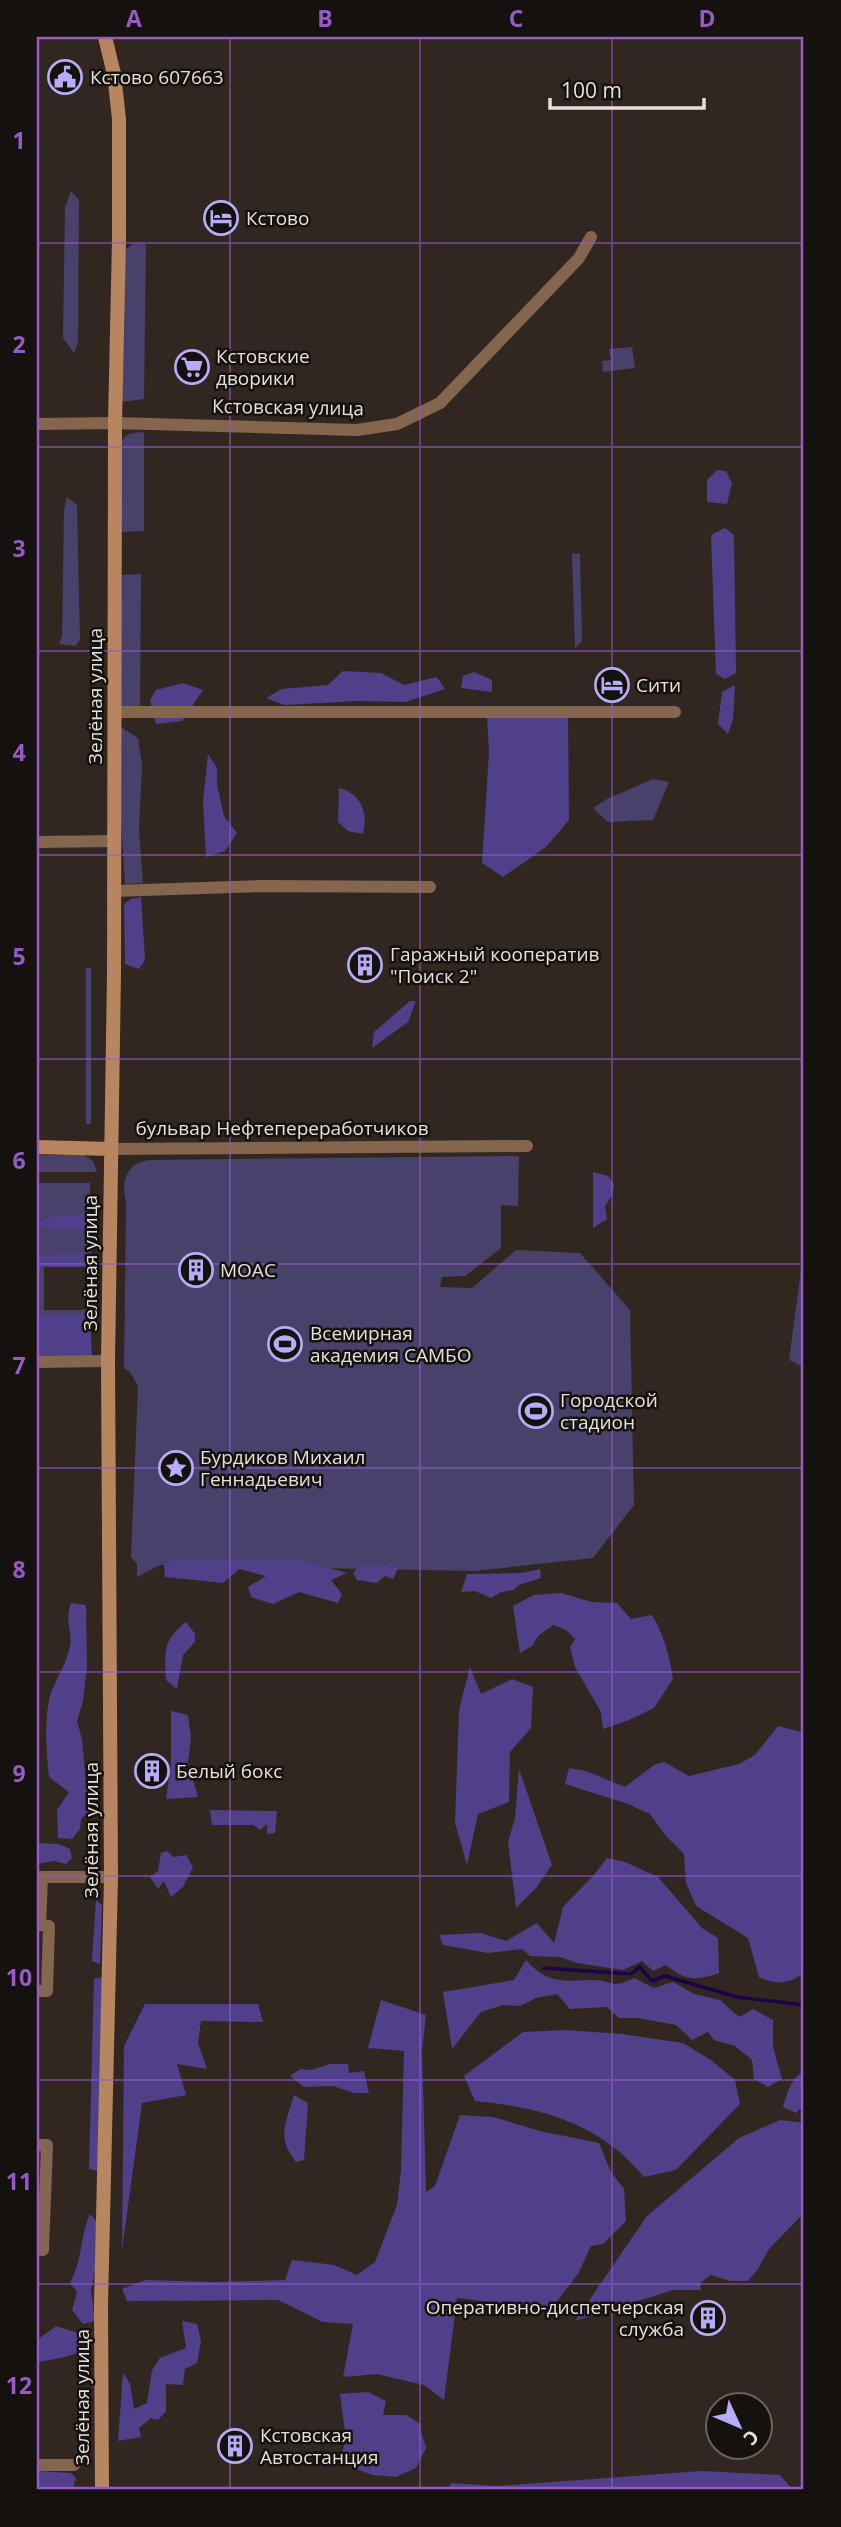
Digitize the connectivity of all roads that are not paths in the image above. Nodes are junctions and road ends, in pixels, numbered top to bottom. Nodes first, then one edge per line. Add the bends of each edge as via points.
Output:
1 (105, 37) edge
2 (591, 237) dead end
3 (115, 423) junction
4 (37, 424) edge
5 (114, 712) junction
6 (675, 712) dead end
7 (114, 841) junction
8 (37, 842) edge
9 (430, 887) dead end
10 (114, 891) junction
11 (527, 1146) dead end
12 (37, 1147) edge
13 (111, 1149) junction
14 (108, 1361) junction
15 (37, 1362) edge
16 (40, 1877) edge
17 (111, 1877) junction
18 (42, 1991) edge
19 (37, 2145) edge
20 (37, 2250) edge
21 (37, 2465) edge
22 (74, 2465) dead end
23 (102, 2490) edge

1 - 3 main road, Зелёная улица via 119,119
2 - 3 street, Кстовская улица via 579,258 440,402 397,424 357,430
3 - 4 street, Кстовская улица
3 - 5 main road, Зелёная улица
5 - 6 street
5 - 7 main road, Зелёная улица
7 - 8 street
7 - 10 main road, Зелёная улица
9 - 10 street
10 - 13 main road, Зелёная улица
11 - 13 street, бульвар Нефтепереработчиков
12 - 13 main road, бульвар Нефтепереработчиков
13 - 14 main road, Зелёная улица
14 - 15 street
14 - 17 main road, Зелёная улица
16 - 17 street
16 - 18 street via 40,1925 49,1926
17 - 23 main road, Зелёная улица
19 - 20 street via 47,2145 43,2250
21 - 22 street

